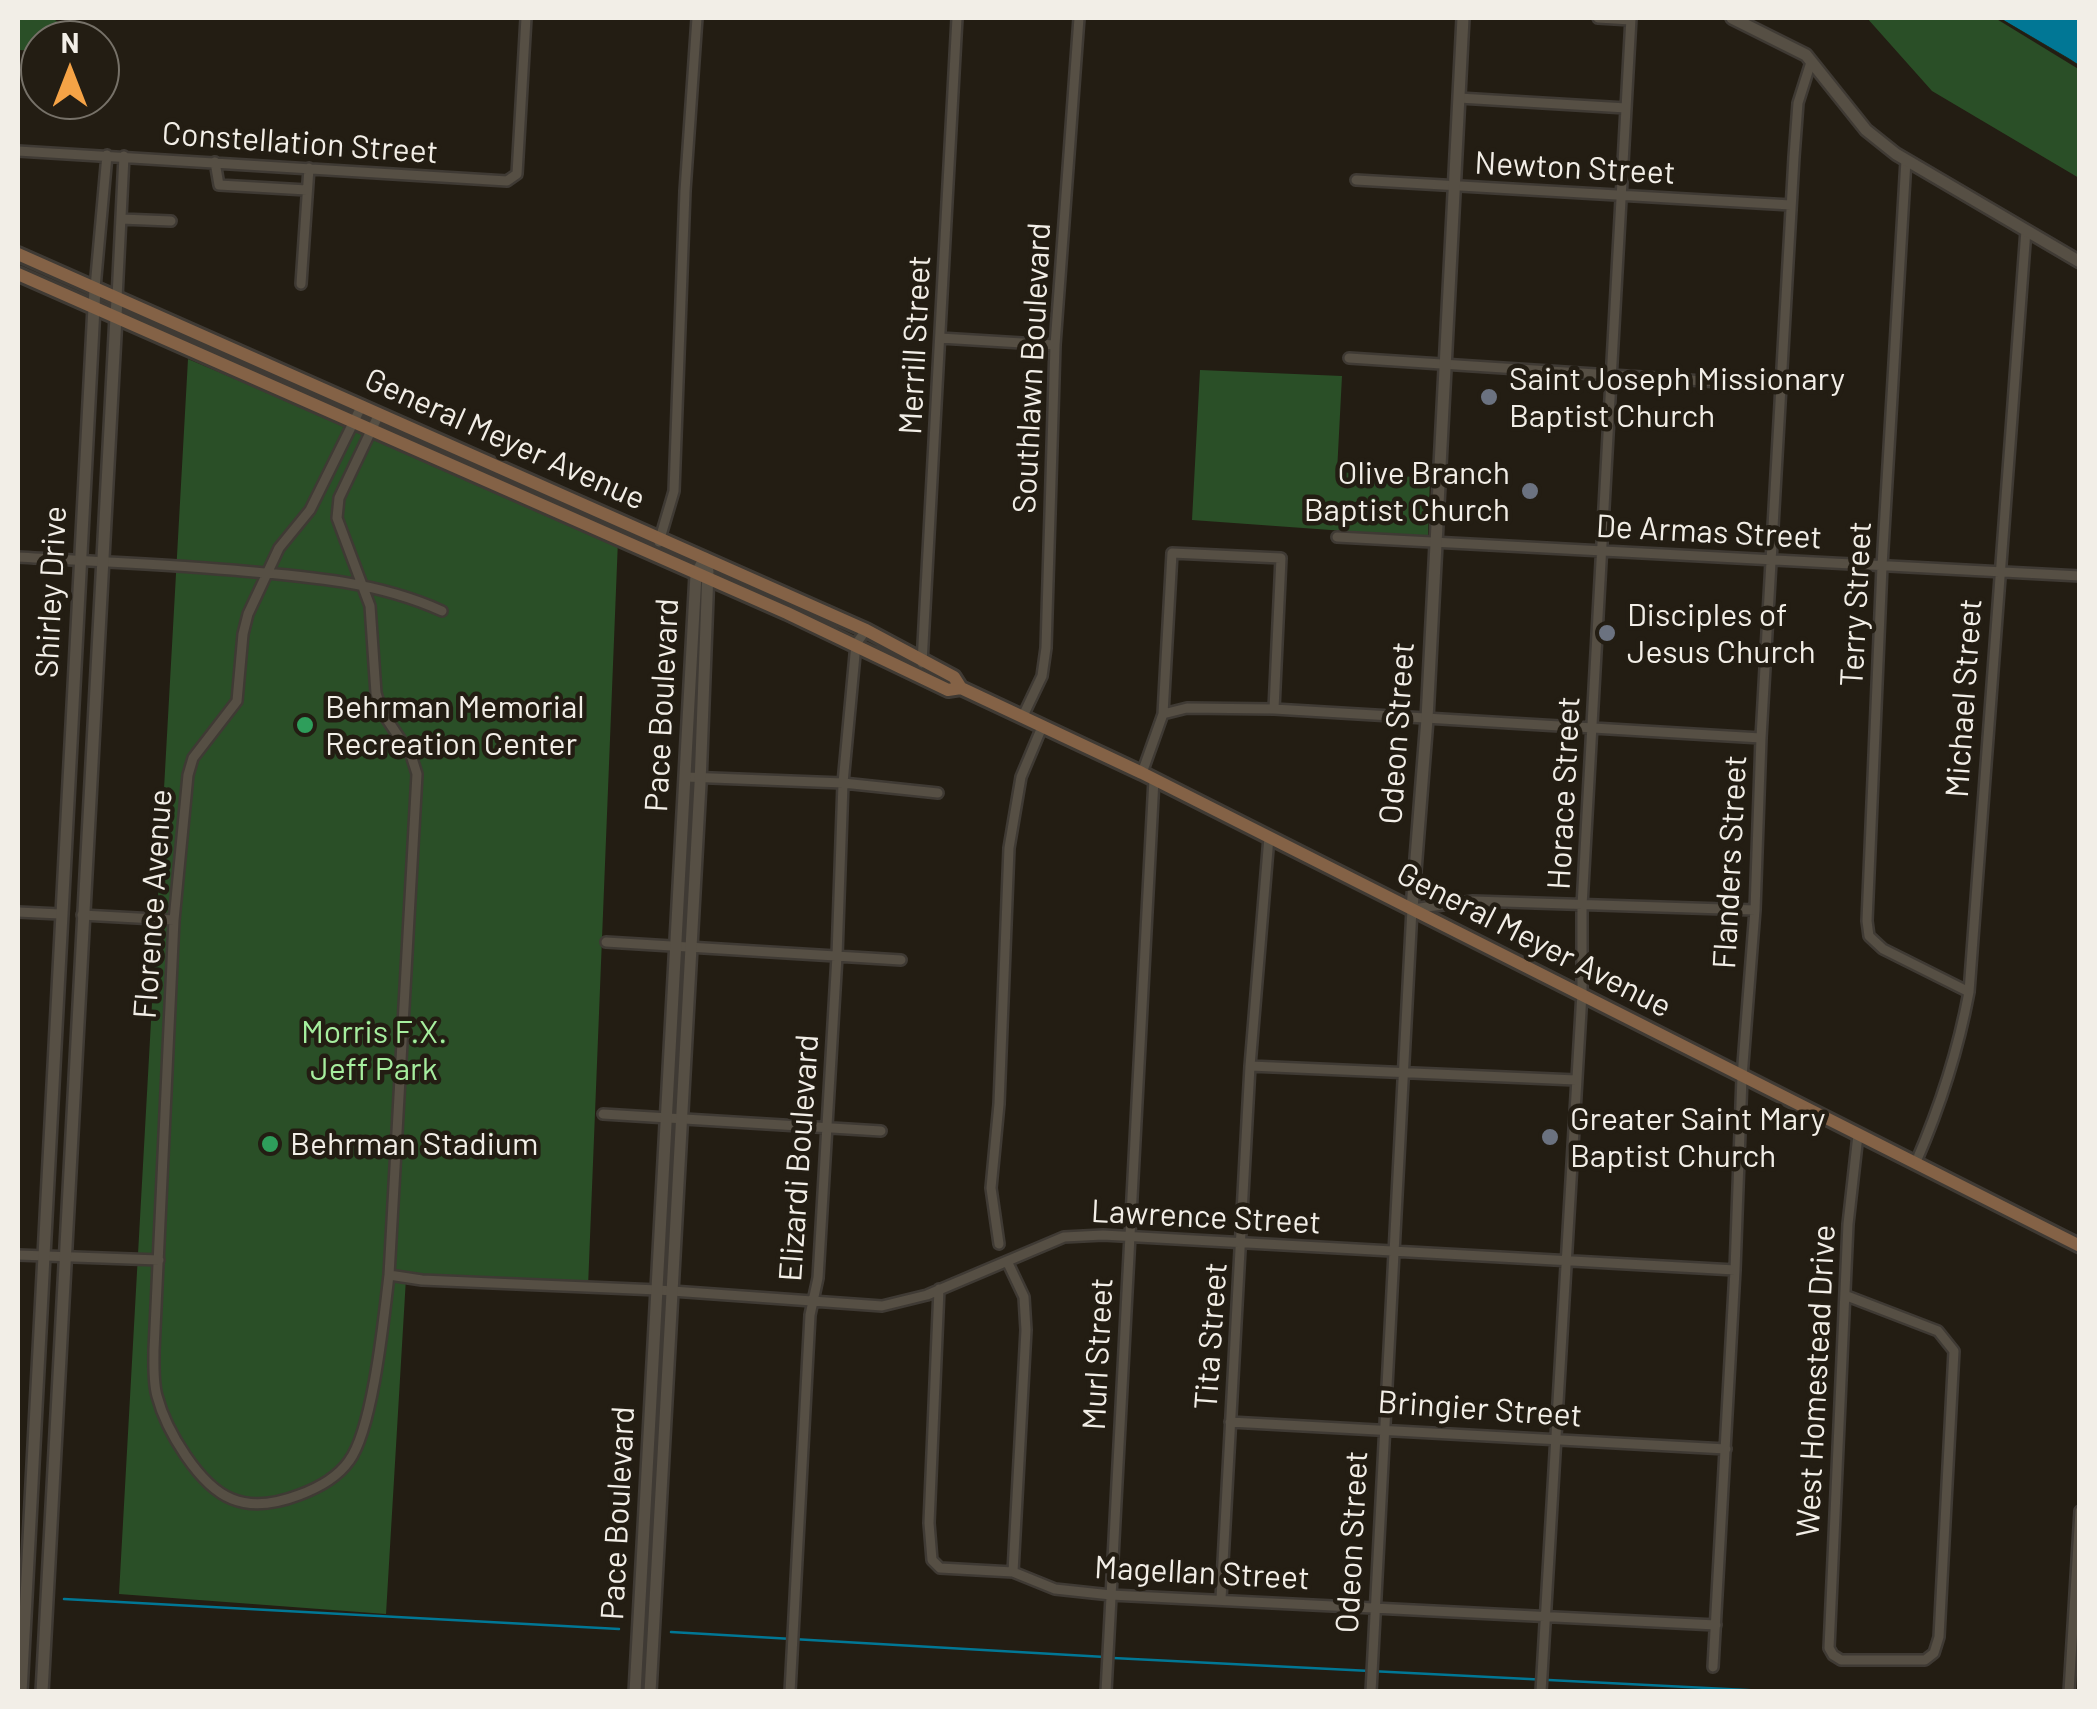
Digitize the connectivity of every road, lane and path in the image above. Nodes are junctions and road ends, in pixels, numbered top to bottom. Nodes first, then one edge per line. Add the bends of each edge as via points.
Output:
1 (526, 18) edge
2 (696, 18) edge
3 (957, 18) edge
4 (1078, 18) edge
5 (1463, 18) edge
6 (1598, 18) edge
7 (1631, 18) edge
8 (1732, 18) edge
9 (1811, 62) junction
10 (1459, 98) junction
11 (1626, 108) junction
12 (18, 151) edge
13 (107, 155) junction
14 (124, 156) junction
15 (1906, 160) junction
16 (215, 162) junction
17 (309, 168) junction
18 (1356, 180) dead end
19 (1456, 186) junction
20 (307, 190) junction
21 (1623, 197) junction
22 (1791, 204) junction
23 (121, 220) junction
24 (171, 221) dead end
25 (2026, 230) junction
26 (18, 254) edge
27 (2080, 262) edge
28 (18, 274) edge
29 (301, 284) dead end
30 (95, 288) junction
31 (117, 298) junction
32 (94, 308) junction
33 (118, 318) junction
34 (940, 338) junction
35 (1056, 345) junction
36 (1349, 358) dead end
37 (1444, 364) junction
38 (1613, 375) junction
39 (1781, 386) junction
40 (362, 405) junction
41 (379, 414) junction
42 (353, 423) junction
43 (370, 430) junction
44 (1337, 537) dead end
45 (661, 538) junction
46 (1435, 542) junction
47 (1603, 551) junction
48 (651, 554) junction
49 (18, 557) edge
50 (705, 558) junction
51 (80, 560) junction
52 (1772, 560) junction
53 (101, 561) junction
54 (1882, 566) junction
55 (1998, 572) junction
56 (269, 573) junction
57 (696, 574) junction
58 (2080, 576) edge
59 (710, 580) junction
60 (361, 585) junction
61 (442, 611) dead end
62 (866, 630) junction
63 (856, 644) junction
64 (924, 660) junction
65 (916, 674) junction
66 (961, 688) junction
67 (1274, 709) junction
68 (1163, 714) junction
69 (1022, 718) junction
70 (1427, 719) junction
71 (1042, 727) junction
72 (1593, 729) junction
73 (1761, 738) junction
74 (1148, 776) junction
75 (686, 777) junction
76 (700, 778) junction
77 (844, 783) junction
78 (938, 793) dead end
79 (1269, 837) junction
80 (1582, 906) junction
81 (1412, 908) junction
82 (1756, 910) junction
83 (18, 912) edge
84 (60, 914) junction
85 (82, 915) junction
86 (174, 920) junction
87 (606, 942) dead end
88 (677, 946) junction
89 (692, 947) junction
90 (837, 956) junction
91 (901, 960) dead end
92 (1968, 992) junction
93 (1582, 993) junction
94 (1250, 1066) junction
95 (1404, 1075) junction
96 (1742, 1076) junction
97 (1576, 1080) junction
98 (604, 1114) dead end
99 (668, 1119) junction
100 (682, 1120) junction
101 (826, 1126) junction
102 (881, 1130) dead end
103 (1858, 1135) junction
104 (1916, 1162) junction
105 (1130, 1236) junction
106 (999, 1244) dead end
107 (1242, 1244) junction
108 (2080, 1246) edge
109 (1394, 1252) junction
110 (18, 1255) edge
111 (41, 1256) junction
112 (64, 1257) junction
113 (159, 1260) junction
114 (1565, 1260) junction
115 (1007, 1261) junction
116 (1735, 1270) junction
117 (388, 1274) junction
118 (940, 1288) junction
119 (658, 1290) junction
120 (672, 1291) junction
121 (1847, 1296) junction
122 (814, 1301) junction
123 (1230, 1422) junction
124 (1386, 1428) junction
125 (1556, 1440) junction
126 (1726, 1448) junction
127 (649, 1451) junction
128 (663, 1452) junction
129 (2080, 1511) edge
130 (27, 1560) junction
131 (48, 1561) junction
132 (1013, 1572) junction
133 (1111, 1594) junction
134 (1221, 1599) junction
135 (1376, 1606) junction
136 (1545, 1616) junction
137 (1716, 1625) junction
138 (23, 1635) junction
139 (45, 1636) junction
140 (638, 1652) junction
141 (652, 1652) junction
142 (1714, 1667) dead end
143 (1372, 1687) edge
144 (20, 1692) edge
145 (42, 1692) edge
146 (636, 1692) edge
147 (650, 1692) edge
148 (790, 1692) edge
149 (1106, 1692) edge
150 (1541, 1692) edge
151 (2069, 1692) edge

1 - 17 street, Constellation Street via 517,174 507,180
2 - 45 street via 674,491
3 - 34 street, Merrill Street
4 - 35 street, Southlawn Boulevard
5 - 10 street, Odeon Street
6 - 7 street
7 - 11 street, Horace Street
8 - 9 street
9 - 15 street via 1866,130
9 - 22 street, Flanders Street via 1798,103
10 - 11 street
10 - 19 street, Odeon Street
11 - 21 street, Horace Street
12 - 13 street, Constellation Street
13 - 14 street, Constellation Street
13 - 30 street, Shirley Drive
14 - 16 street, Constellation Street
14 - 23 street, Shirley Drive
15 - 25 street
15 - 54 street, Terry Street
16 - 17 street, Constellation Street
16 - 20 street via 219,185
17 - 20 street
18 - 19 street, Newton Street
19 - 21 street, Newton Street
19 - 37 street, Odeon Street
20 - 29 street
21 - 22 street, Newton Street
21 - 38 street, Horace Street
22 - 39 street, Flanders Street
23 - 24 street
23 - 31 street, Shirley Drive
25 - 27 street
25 - 55 street, Michael Street
26 - 30 main road, General Meyer Avenue
28 - 32 main road, General Meyer Avenue
30 - 31 main road, General Meyer Avenue
30 - 32 street, Shirley Drive
31 - 33 street, Shirley Drive
31 - 40 main road, General Meyer Avenue
32 - 33 main road, General Meyer Avenue
32 - 51 street, Shirley Drive
33 - 42 main road, General Meyer Avenue
33 - 53 street, Shirley Drive
34 - 35 street
34 - 64 street, Merrill Street
35 - 69 street, Southlawn Boulevard via 1044,666
36 - 37 street
37 - 38 street
37 - 46 street, Odeon Street
38 - 39 street
38 - 47 street, Horace Street
39 - 52 street, Flanders Street
40 - 41 main road, General Meyer Avenue
40 - 42 street, Florence Avenue
41 - 43 street
41 - 45 main road, General Meyer Avenue
42 - 43 main road, General Meyer Avenue
42 - 56 street, Florence Avenue
43 - 48 main road, General Meyer Avenue
43 - 60 street via 339,498 337,518
44 - 46 street, De Armas Street
45 - 48 street
45 - 50 main road, General Meyer Avenue
46 - 47 street, De Armas Street
46 - 70 street, Odeon Street
47 - 52 street, De Armas Street
47 - 72 street, Horace Street
48 - 57 main road, General Meyer Avenue
49 - 51 street
50 - 57 street, Pace Boulevard
50 - 59 street, Pace Boulevard
50 - 62 main road, General Meyer Avenue
51 - 53 street
51 - 84 street, Shirley Drive
52 - 54 street, De Armas Street
52 - 73 street, Flanders Street
53 - 56 street
53 - 85 street, Shirley Drive
54 - 55 street, De Armas Street
54 - 92 street, Terry Street via 1869,936 1883,950
55 - 58 street, De Armas Street
55 - 92 street, Michael Street
56 - 60 street
56 - 86 street, Florence Avenue via 248,614 237,701 188,774
57 - 59 main road, General Meyer Avenue
57 - 75 street, Pace Boulevard
59 - 63 main road, General Meyer Avenue
59 - 76 street, Pace Boulevard
60 - 61 street
60 - 117 street via 373,624 376,693 416,774
62 - 63 street
62 - 64 main road, General Meyer Avenue
63 - 65 main road, General Meyer Avenue
63 - 77 street, Elizardi Boulevard
64 - 65 street, Merrill Street
64 - 66 main road, General Meyer Avenue
65 - 66 main road, General Meyer Avenue via 948,690
66 - 69 main road, General Meyer Avenue
67 - 68 street
67 - 68 street, Murl Street via 1281,558 1172,553
67 - 70 street
68 - 74 street, Murl Street
69 - 71 main road, General Meyer Avenue
70 - 72 street
70 - 81 street, Odeon Street
71 - 74 main road, General Meyer Avenue
71 - 106 street via 1021,777 1008,848 991,1188
72 - 73 street
72 - 80 street, Horace Street
73 - 82 street, Flanders Street
74 - 79 main road, General Meyer Avenue
74 - 105 street, Murl Street
75 - 76 street
75 - 88 street, Pace Boulevard
76 - 77 street
76 - 89 street, Pace Boulevard
77 - 78 street
77 - 90 street, Elizardi Boulevard
79 - 81 main road, General Meyer Avenue
79 - 94 street, Tita Street
80 - 81 street via 1473,902
80 - 82 street
80 - 93 street, Horace Street
81 - 93 main road, General Meyer Avenue
81 - 95 street, Odeon Street
82 - 96 street, Flanders Street
83 - 84 street
84 - 85 street
84 - 111 street, Shirley Drive
85 - 86 street
85 - 112 street, Shirley Drive
86 - 113 street, Florence Avenue
87 - 88 street
88 - 89 street
88 - 99 street, Pace Boulevard
89 - 90 street
89 - 100 street, Pace Boulevard
90 - 91 street
90 - 101 street, Elizardi Boulevard
92 - 104 street, Michael Street via 1952,1067
93 - 96 main road, General Meyer Avenue
93 - 97 street, Horace Street
94 - 95 street
94 - 107 street, Tita Street
95 - 97 street
95 - 109 street, Odeon Street
96 - 103 main road, General Meyer Avenue
96 - 116 street, Flanders Street
97 - 114 street, Horace Street
98 - 99 street
99 - 100 street
99 - 119 street, Pace Boulevard
100 - 101 street
100 - 120 street, Pace Boulevard
101 - 102 street
101 - 122 street, Elizardi Boulevard
103 - 104 main road, General Meyer Avenue
103 - 121 street, West Homestead Drive
104 - 108 main road, General Meyer Avenue
105 - 107 street, Lawrence Street
105 - 115 street, Lawrence Street via 1064,1237
105 - 133 street, Murl Street
107 - 109 street, Lawrence Street
107 - 123 street, Tita Street
109 - 114 street, Lawrence Street
109 - 124 street, Odeon Street
110 - 111 street
111 - 112 street
111 - 130 street, Shirley Drive
112 - 113 street
112 - 131 street, Shirley Drive
113 - 117 street via 156,1394 182,1452 217,1490 250,1504 313,1490 348,1463 362,1434
114 - 116 street, Lawrence Street
114 - 125 street, Horace Street
115 - 118 street, Lawrence Street
115 - 132 street via 1024,1297 1026,1330
116 - 126 street, Flanders Street
117 - 119 street, Lawrence Street
118 - 122 street, Lawrence Street via 882,1306
118 - 132 street, Magellan Street via 932,1560 940,1568
119 - 120 street, Lawrence Street
119 - 127 street, Pace Boulevard
120 - 122 street, Lawrence Street
120 - 128 street, Pace Boulevard
121 - 121 street, West Homestead Drive via 1938,1331 1954,1351 1938,1637 1925,1660 1841,1660 1831,1652
122 - 148 street, Elizardi Boulevard
123 - 124 street, Bringier Street
123 - 134 street, Tita Street
124 - 125 street, Bringier Street
124 - 135 street, Odeon Street
125 - 126 street, Bringier Street
125 - 136 street, Horace Street
126 - 137 street, Flanders Street
127 - 128 street
127 - 140 street, Pace Boulevard
128 - 141 street, Pace Boulevard
129 - 151 street
130 - 131 street
130 - 138 street, Shirley Drive
131 - 139 street, Shirley Drive
132 - 133 street, Magellan Street via 1055,1589
133 - 134 street, Magellan Street
133 - 149 street, Murl Street
134 - 135 street, Magellan Street
135 - 136 street, Magellan Street
135 - 143 street, Odeon Street
136 - 137 street, Magellan Street
136 - 150 street, Horace Street
137 - 142 street, Flanders Street
138 - 139 street
138 - 144 street, Shirley Drive
139 - 145 street, Shirley Drive
140 - 141 street
140 - 146 street, Pace Boulevard
141 - 147 street, Pace Boulevard

